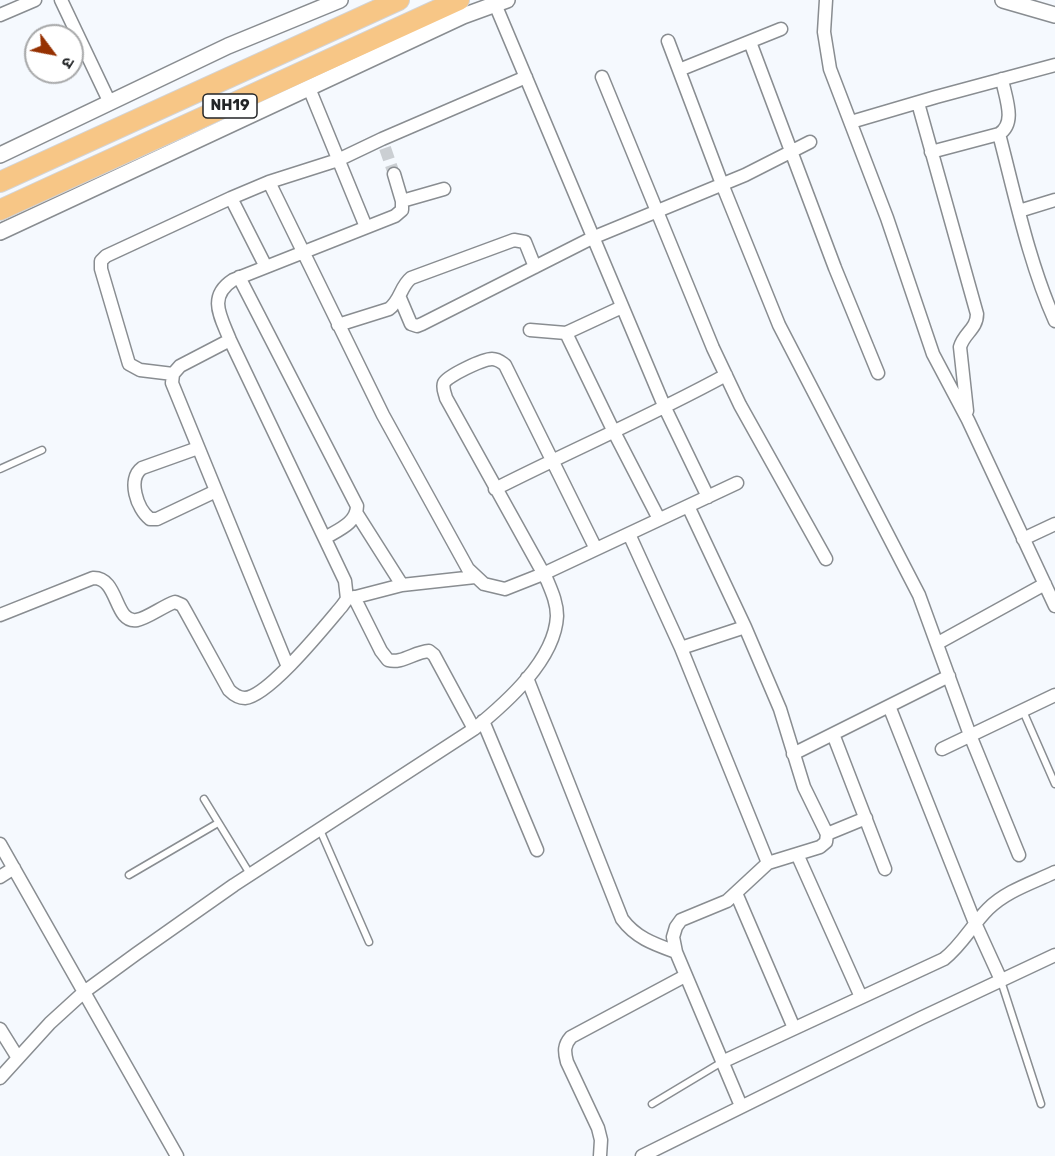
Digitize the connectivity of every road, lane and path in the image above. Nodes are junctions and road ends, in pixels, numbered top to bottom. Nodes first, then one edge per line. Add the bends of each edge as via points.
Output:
1 (35, 0) edge
2 (61, 0) edge
3 (340, 0) edge
4 (399, 0) edge
5 (459, 0) edge
6 (826, 0) edge
7 (1003, 0) edge
8 (501, 2) edge
9 (0, 15) edge
10 (1055, 15) edge
11 (781, 29) dead end
12 (668, 41) dead end
13 (750, 42) junction
14 (1055, 65) edge
15 (679, 70) junction
16 (526, 77) junction
17 (602, 77) dead end
18 (1002, 79) junction
19 (309, 88) junction
20 (110, 103) junction
21 (918, 103) junction
22 (851, 122) junction
23 (999, 134) junction
24 (810, 142) dead end
25 (791, 152) junction
26 (931, 152) junction
27 (0, 154) edge
28 (338, 160) junction
29 (394, 174) tunnel mouth
30 (0, 182) edge
31 (269, 182) junction
32 (722, 184) junction
33 (444, 189) dead end
34 (231, 198) junction
35 (1055, 200) edge
36 (402, 201) junction
37 (0, 210) edge
38 (658, 210) junction
39 (1019, 211) junction
40 (366, 227) junction
41 (0, 232) edge
42 (592, 238) junction
43 (303, 252) junction
44 (266, 267) junction
45 (535, 267) junction
46 (239, 277) junction
47 (400, 298) junction
48 (622, 307) junction
49 (1055, 321) edge
50 (338, 325) junction
51 (530, 330) dead end
52 (566, 333) junction
53 (230, 340) junction
54 (878, 373) dead end
55 (173, 374) junction
56 (726, 375) junction
57 (665, 408) junction
58 (969, 420) junction
59 (613, 430) junction
60 (198, 448) junction
61 (42, 450) dead end
62 (553, 460) junction
63 (0, 469) edge
64 (737, 483) dead end
65 (495, 489) junction
66 (216, 491) junction
67 (708, 497) junction
68 (688, 506) junction
69 (357, 514) junction
70 (659, 519) junction
71 (1055, 524) edge
72 (629, 534) junction
73 (325, 538) junction
74 (1023, 539) junction
75 (596, 549) junction
76 (826, 559) dead end
77 (543, 574) junction
78 (475, 577) junction
79 (1045, 584) junction
80 (402, 585) junction
81 (350, 598) junction
82 (1055, 606) edge
83 (0, 615) edge
84 (745, 627) junction
85 (938, 643) junction
86 (681, 648) junction
87 (288, 667) junction
88 (949, 676) junction
89 (527, 678) junction
90 (1055, 695) edge
91 (889, 706) junction
92 (1022, 710) junction
93 (479, 725) junction
94 (833, 734) junction
95 (970, 735) junction
96 (942, 748) dead end
97 (793, 754) junction
98 (1055, 784) edge
99 (204, 799) dead end
100 (866, 818) junction
101 (218, 822) junction
102 (320, 830) junction
103 (827, 834) junction
104 (0, 844) edge
105 (537, 850) dead end
106 (797, 854) junction
107 (1019, 855) dead end
108 (768, 863) junction
109 (14, 868) junction
110 (885, 869) dead end
111 (1055, 872) edge
112 (129, 875) dead end
113 (250, 875) junction
114 (0, 877) edge
115 (736, 892) junction
116 (975, 923) junction
117 (369, 942) dead end
118 (676, 952) junction
119 (1055, 955) edge
120 (686, 976) junction
121 (1001, 980) junction
122 (84, 992) junction
123 (861, 997) junction
124 (794, 1028) junction
125 (0, 1029) edge
126 (18, 1058) junction
127 (722, 1062) junction
128 (0, 1078) edge
129 (652, 1104) dead end
130 (1041, 1104) dead end
131 (741, 1106) junction
132 (177, 1156) edge
133 (600, 1156) edge
134 (642, 1156) edge

1 - 9 street
2 - 20 street
3 - 20 street via 228,46
4 - 30 highway, NH19
5 - 37 highway, NH19
6 - 22 street via 824,32 830,69
7 - 10 street
8 - 16 street
8 - 19 street
11 - 13 street
12 - 15 street
13 - 15 street
13 - 25 street
14 - 18 street
15 - 32 street
16 - 28 street via 384,143
16 - 42 street
17 - 38 street
18 - 21 street
18 - 23 street via 1009,123
19 - 28 street
19 - 41 street
20 - 27 street
21 - 22 street
21 - 26 street
22 - 58 street via 933,354
23 - 26 street
23 - 39 street
24 - 25 street
25 - 32 street
25 - 54 street
26 - 58 street via 977,314 977,322 960,347
28 - 31 street
28 - 40 street
29 - 36 street
31 - 34 street
31 - 43 street
32 - 38 street
32 - 85 street via 779,325 920,595
33 - 36 street
34 - 44 street
34 - 55 street via 101,261 129,364 140,370
35 - 39 street
36 - 40 street via 402,210 395,216
38 - 42 street
38 - 56 street
39 - 49 street
40 - 43 street
42 - 45 street
42 - 48 street
43 - 44 street
43 - 50 street
44 - 46 street
45 - 47 street via 417,326 408,320
45 - 47 street via 525,242 514,240 411,278 405,282
46 - 53 street via 224,286 217,303
46 - 69 street via 354,498
47 - 50 street via 389,309
48 - 52 street
48 - 57 street
50 - 78 street via 383,415
51 - 52 street
52 - 59 street
53 - 55 street via 180,366
53 - 73 street
55 - 60 street via 175,393
56 - 57 street
56 - 76 street
57 - 59 street
57 - 67 street
58 - 74 street
59 - 62 street
59 - 70 street
60 - 66 street
60 - 66 street via 137,471 133,483 142,510 150,519 157,519
61 - 63 lane
62 - 65 street
62 - 65 street via 505,365 499,360 482,360 448,378 443,390
62 - 75 street
64 - 67 street
65 - 77 street
66 - 87 street
67 - 68 street
68 - 70 street
68 - 84 street
69 - 73 street
69 - 80 street
70 - 72 street
71 - 74 street
72 - 75 street
72 - 86 street
73 - 81 street
74 - 79 street
75 - 77 street
77 - 78 street via 505,589 484,584
77 - 89 street via 555,599 554,636
78 - 80 street
79 - 82 street
79 - 85 street
80 - 81 street
81 - 87 street
81 - 93 street via 388,660 398,662 422,651 434,655
83 - 87 street via 100,578 129,619 136,620 175,602 182,605 235,696 254,695
84 - 86 street
84 - 97 street via 780,709
85 - 88 street
86 - 108 street
88 - 91 street
88 - 95 street
89 - 93 street
89 - 118 street via 622,919 641,939
90 - 92 street
91 - 94 street
91 - 116 street
92 - 95 street
92 - 98 lane
93 - 102 street
93 - 105 street
94 - 97 street
94 - 100 street
95 - 96 street
95 - 107 street
97 - 103 street
99 - 101 lane
100 - 103 street
100 - 110 street
101 - 112 lane
101 - 113 lane
102 - 113 street
102 - 117 lane
103 - 106 street via 820,847
104 - 109 street
106 - 108 street
106 - 123 street
108 - 115 street
109 - 114 street
109 - 122 street
111 - 116 street via 1004,897
113 - 122 street
115 - 118 street via 726,901 681,920 673,938
115 - 124 street
116 - 121 street
116 - 123 street via 944,959
118 - 120 street
119 - 121 street
120 - 127 street
120 - 133 street via 571,1037 566,1044 567,1062 602,1140
121 - 130 lane
121 - 131 street
122 - 126 street
122 - 132 street
123 - 124 street
124 - 127 street
125 - 126 street
126 - 128 street
127 - 129 lane
127 - 131 street
131 - 134 street

